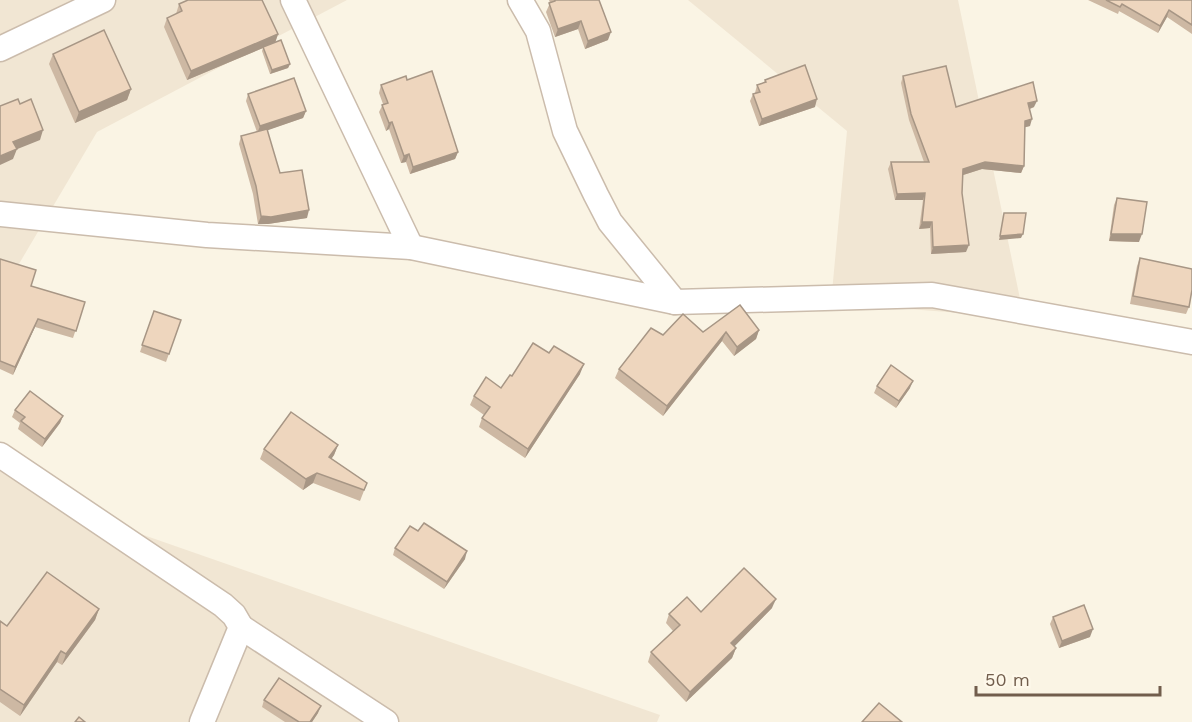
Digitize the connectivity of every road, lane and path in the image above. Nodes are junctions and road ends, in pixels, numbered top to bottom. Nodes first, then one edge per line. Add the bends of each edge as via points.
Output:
1 (103, 0) edge
2 (293, 0) edge
3 (520, 0) edge
4 (0, 49) edge
5 (0, 214) edge
6 (411, 247) junction
7 (675, 302) junction
8 (1192, 342) edge
9 (0, 454) edge
10 (241, 627) junction
11 (202, 722) edge
12 (386, 722) edge

1 - 4 street
2 - 6 street
3 - 7 street via 538,31 565,131 596,195 610,222
5 - 6 street via 207,235
6 - 7 street
7 - 8 street via 932,295
9 - 10 street via 223,604
10 - 11 street
10 - 12 street

